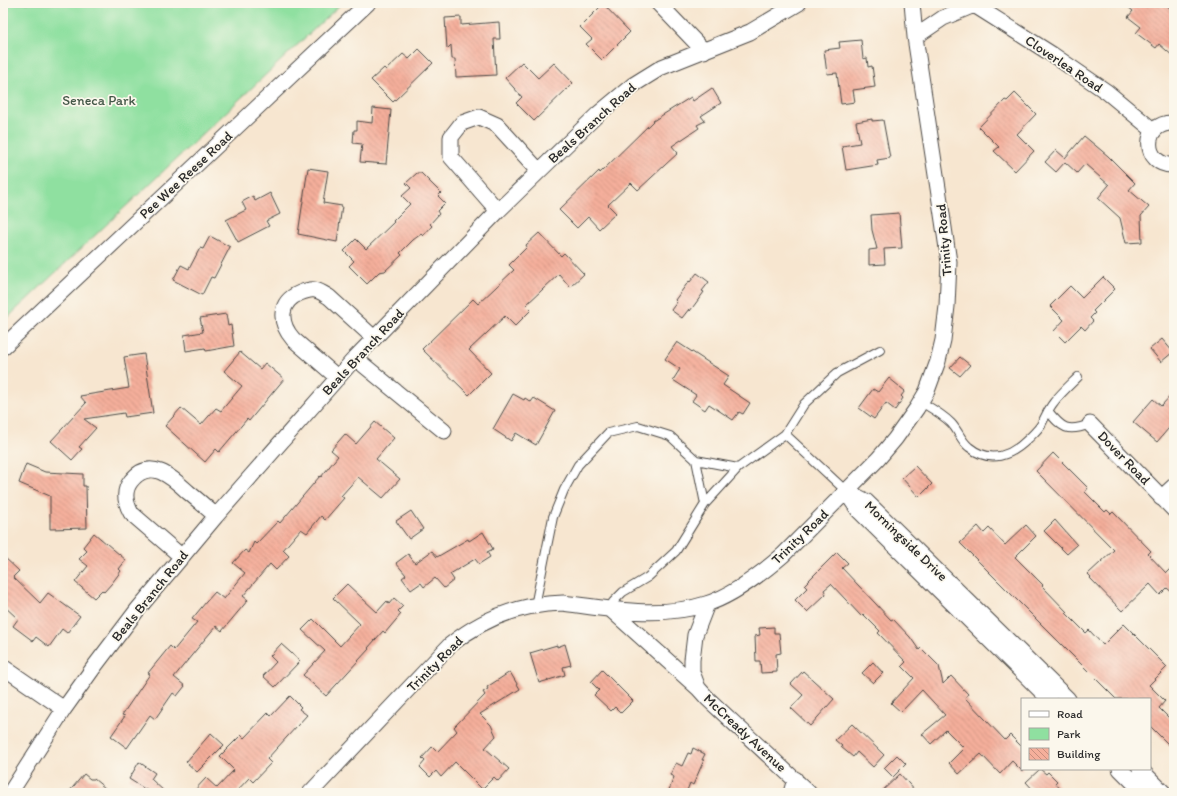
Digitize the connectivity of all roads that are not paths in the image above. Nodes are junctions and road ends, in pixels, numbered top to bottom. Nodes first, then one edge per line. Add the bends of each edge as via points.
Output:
1 (368, 3) edge
2 (658, 3) edge
3 (799, 3) edge
4 (912, 3) edge
5 (972, 4) edge
6 (915, 37) junction
7 (704, 51) junction
8 (1174, 123) edge
9 (1154, 130) junction
10 (1174, 165) edge
11 (539, 171) junction
12 (498, 211) junction
13 (374, 338) junction
14 (3, 347) edge
15 (880, 350) dead end
16 (355, 358) junction
17 (1078, 377) dead end
18 (338, 378) junction
19 (921, 402) junction
20 (1048, 411) junction
21 (1090, 424) joint
22 (444, 431) dead end
23 (785, 434) junction
24 (696, 460) junction
25 (738, 468) junction
26 (1174, 486) edge
27 (846, 491) junction
28 (1162, 498) junction
29 (705, 504) junction
30 (1174, 510) edge
31 (216, 516) junction
32 (182, 557) junction
33 (706, 604) junction
34 (534, 606) junction
35 (610, 609) junction
36 (3, 667) edge
37 (699, 689) junction
38 (1048, 698) edge
39 (1067, 698) edge
40 (64, 709) junction
41 (1121, 770) edge
42 (1141, 770) edge
43 (793, 786) edge
44 (10, 793) edge
45 (310, 793) edge
46 (809, 793) edge
47 (1144, 793) edge
48 (1164, 793) edge

1 - 14 street, Pee Wee Reese Road
2 - 7 street
3 - 7 street, Beals Branch Road via 750,32
4 - 6 street, Trinity Road
5 - 6 street via 943,18
5 - 9 street, Cloverlea Road via 1107,92
6 - 19 street, Trinity Road via 949,262 943,340
7 - 11 street, Beals Branch Road via 662,67 633,85 598,114
8 - 9 street via 1165,123
9 - 10 street via 1150,137 1150,151 1159,162
11 - 12 street, Beals Branch Road
11 - 12 street via 497,125 479,117 462,123 451,137 450,157
12 - 13 street, Beals Branch Road
13 - 16 street, Beals Branch Road
13 - 18 street via 321,292 306,290 286,303 282,313 286,332
15 - 23 lane via 837,373 804,404
16 - 18 street, Beals Branch Road
16 - 22 street
17 - 20 lane
18 - 31 street, Beals Branch Road
19 - 20 lane via 951,423 967,446 978,453 993,457 1006,455 1018,448 1037,430
19 - 27 street, Trinity Road via 895,439
20 - 21 lane via 1063,427 1074,429
21 - 28 street, Dover Road
23 - 25 lane
23 - 27 lane
24 - 25 lane
24 - 29 lane
24 - 34 lane via 670,436 638,426 608,433 578,465 564,490 553,517
25 - 29 lane
26 - 28 street
27 - 33 street, Trinity Road via 769,567 745,584
27 - 38 street, Morningside Drive via 859,511
27 - 39 street, Morningside Drive via 866,501
28 - 30 street, Dover Road
29 - 35 lane via 676,551 648,577 623,592
31 - 32 street, Beals Branch Road
31 - 32 street via 170,476 159,471 147,470 129,483 125,495 131,513
32 - 40 street, Beals Branch Road via 138,609
33 - 35 street, Trinity Road via 661,612
33 - 37 street, McCready Avenue via 695,635 692,660 692,672
34 - 35 street, Trinity Road via 563,603
34 - 45 street, Trinity Road via 492,618 455,641
35 - 37 street, McCready Avenue
36 - 40 street
37 - 43 street, McCready Avenue
40 - 44 street, Beals Branch Road
41 - 47 street
42 - 48 street
43 - 46 street, McCready Avenue

